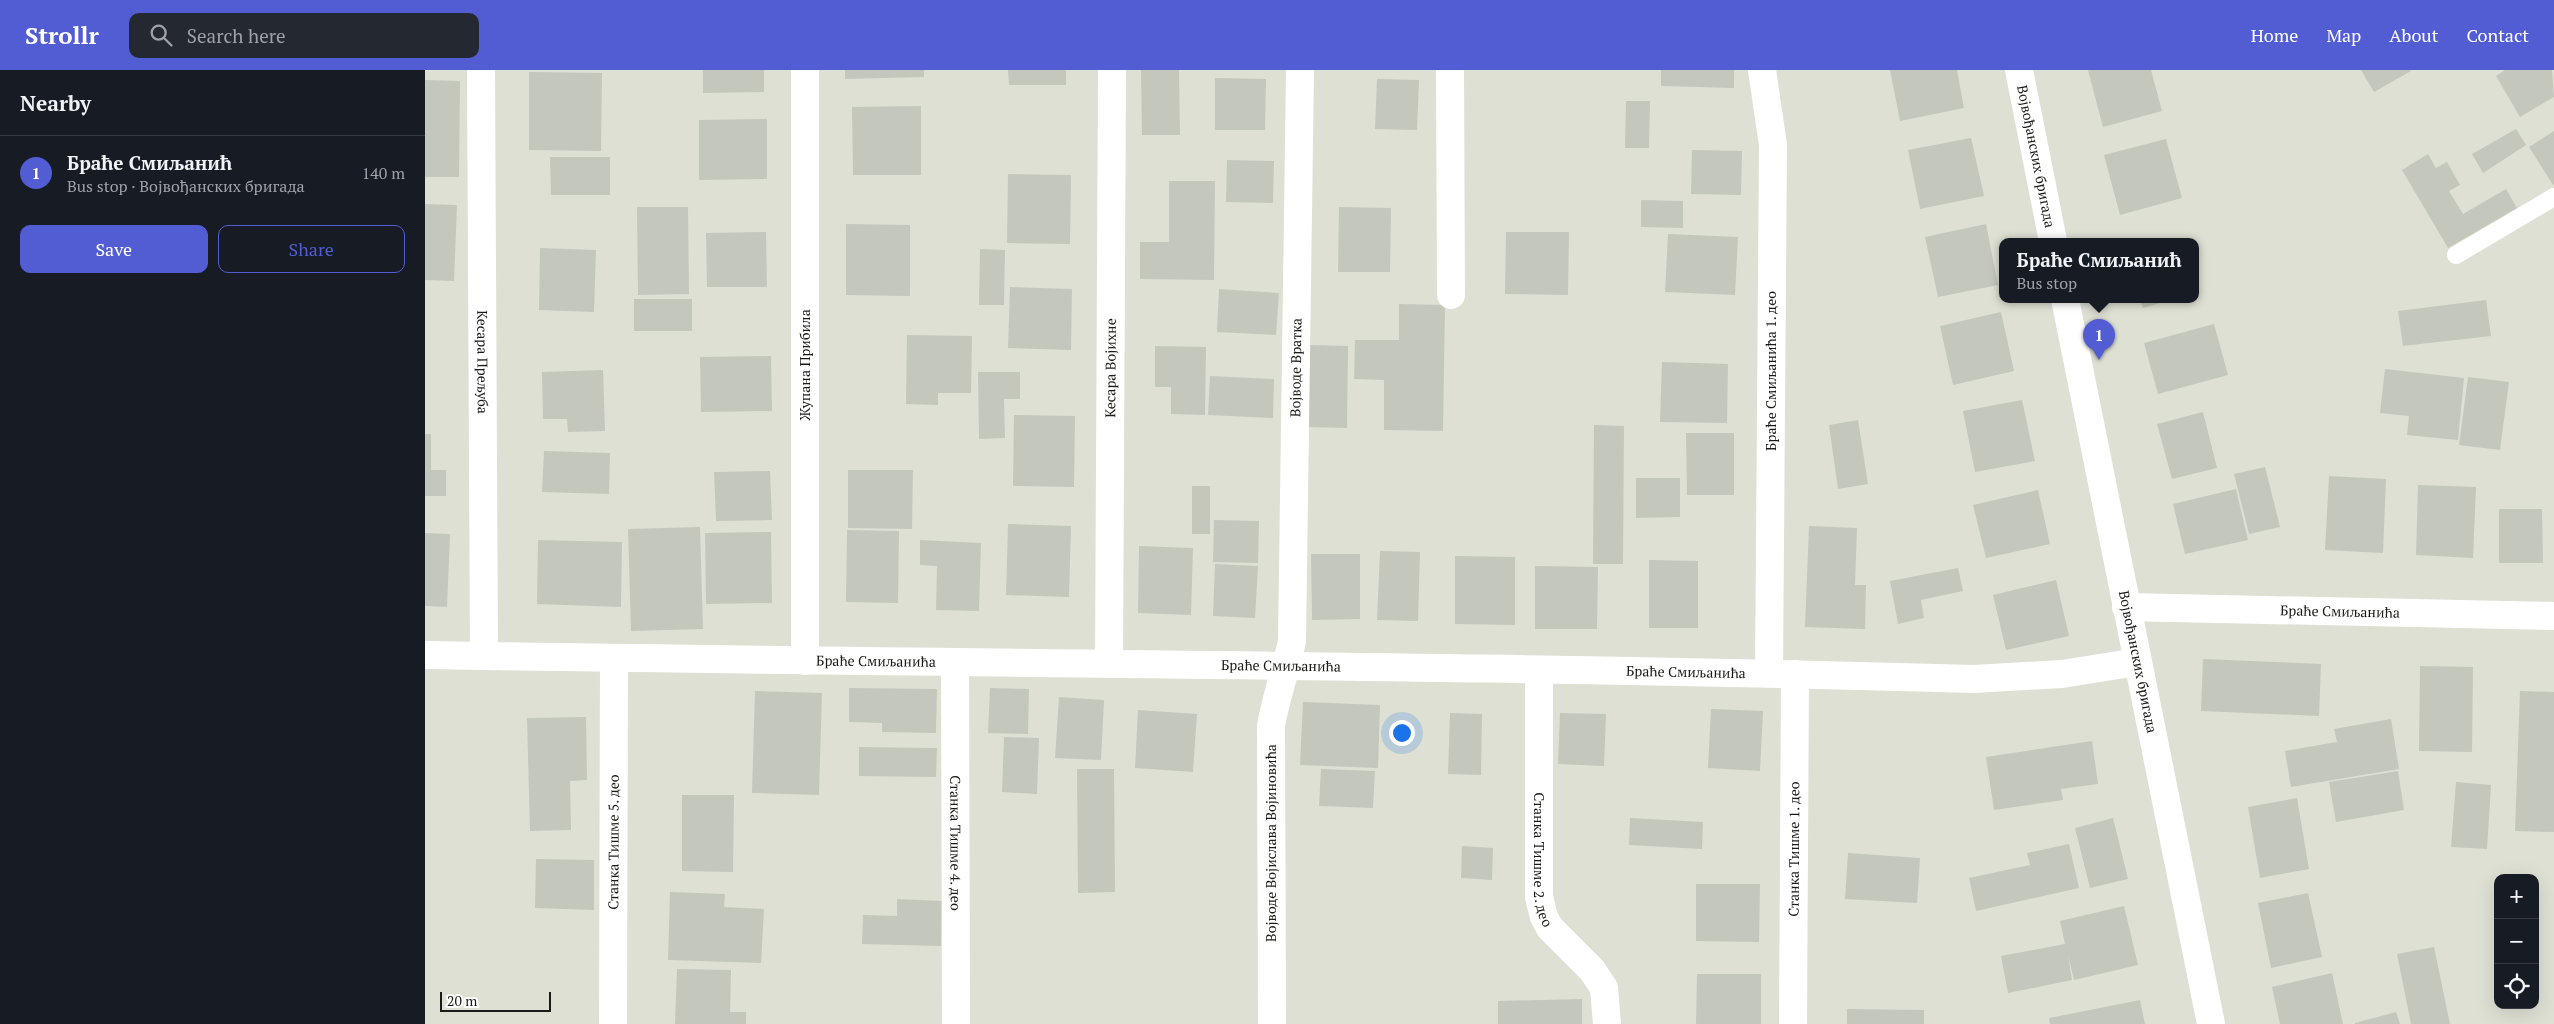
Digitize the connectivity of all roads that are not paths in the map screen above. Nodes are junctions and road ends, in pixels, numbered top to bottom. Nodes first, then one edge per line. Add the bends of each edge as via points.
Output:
1 (481, 70) edge
2 (805, 70) edge
3 (1112, 70) edge
4 (1300, 70) edge
5 (1450, 70) edge
6 (1762, 70) edge
7 (2019, 70) edge
8 (2554, 197) edge
9 (2052, 238) edge
10 (2456, 255) dead end
11 (1451, 295) dead end
12 (2066, 303) edge
13 (2126, 607) junction
14 (2554, 616) edge
15 (425, 654) edge
16 (484, 656) junction
17 (614, 658) junction
18 (805, 660) junction
19 (955, 662) junction
20 (2137, 662) junction
21 (1109, 664) junction
22 (1287, 664) junction
23 (1539, 671) junction
24 (1782, 674) junction
25 (613, 1024) edge
26 (956, 1024) edge
27 (1272, 1024) edge
28 (1607, 1024) edge
29 (1793, 1024) edge
30 (2211, 1024) edge

1 - 16 street, Кесара Прељуба
2 - 18 street, Жупана Прибила
3 - 21 street, Кесара Војихне
4 - 22 street, Војводе Вратка via 1292,641
5 - 11 street
6 - 24 street, Браће Смиљанића 1. део via 1773,145
7 - 9 street, Војвођанских бригада
8 - 10 lane
12 - 13 street, Војвођанских бригада
13 - 14 street, Браће Смиљанића
13 - 20 street, Војвођанских бригада
15 - 16 street, Браће Смиљанића
16 - 17 street, Браће Смиљанића
17 - 18 street, Браће Смиљанића
17 - 25 street, Станка Тишме 5. део
18 - 19 street, Браће Смиљанића
19 - 21 street, Браће Смиљанића
19 - 26 street, Станка Тишме 4. део
20 - 24 street, Браће Смиљанића via 2062,674 1974,679
20 - 30 street, Војвођанских бригада
21 - 22 street, Браће Смиљанића
22 - 23 street, Браће Смиљанића
22 - 27 street, Војводе Војислава Војиновића via 1277,692 1271,726
23 - 24 street, Браће Смиљанића
23 - 28 street, Станка Тишме 2. део via 1539,897 1550,928 1592,970 1603,988
24 - 29 street, Станка Тишме 1. део

